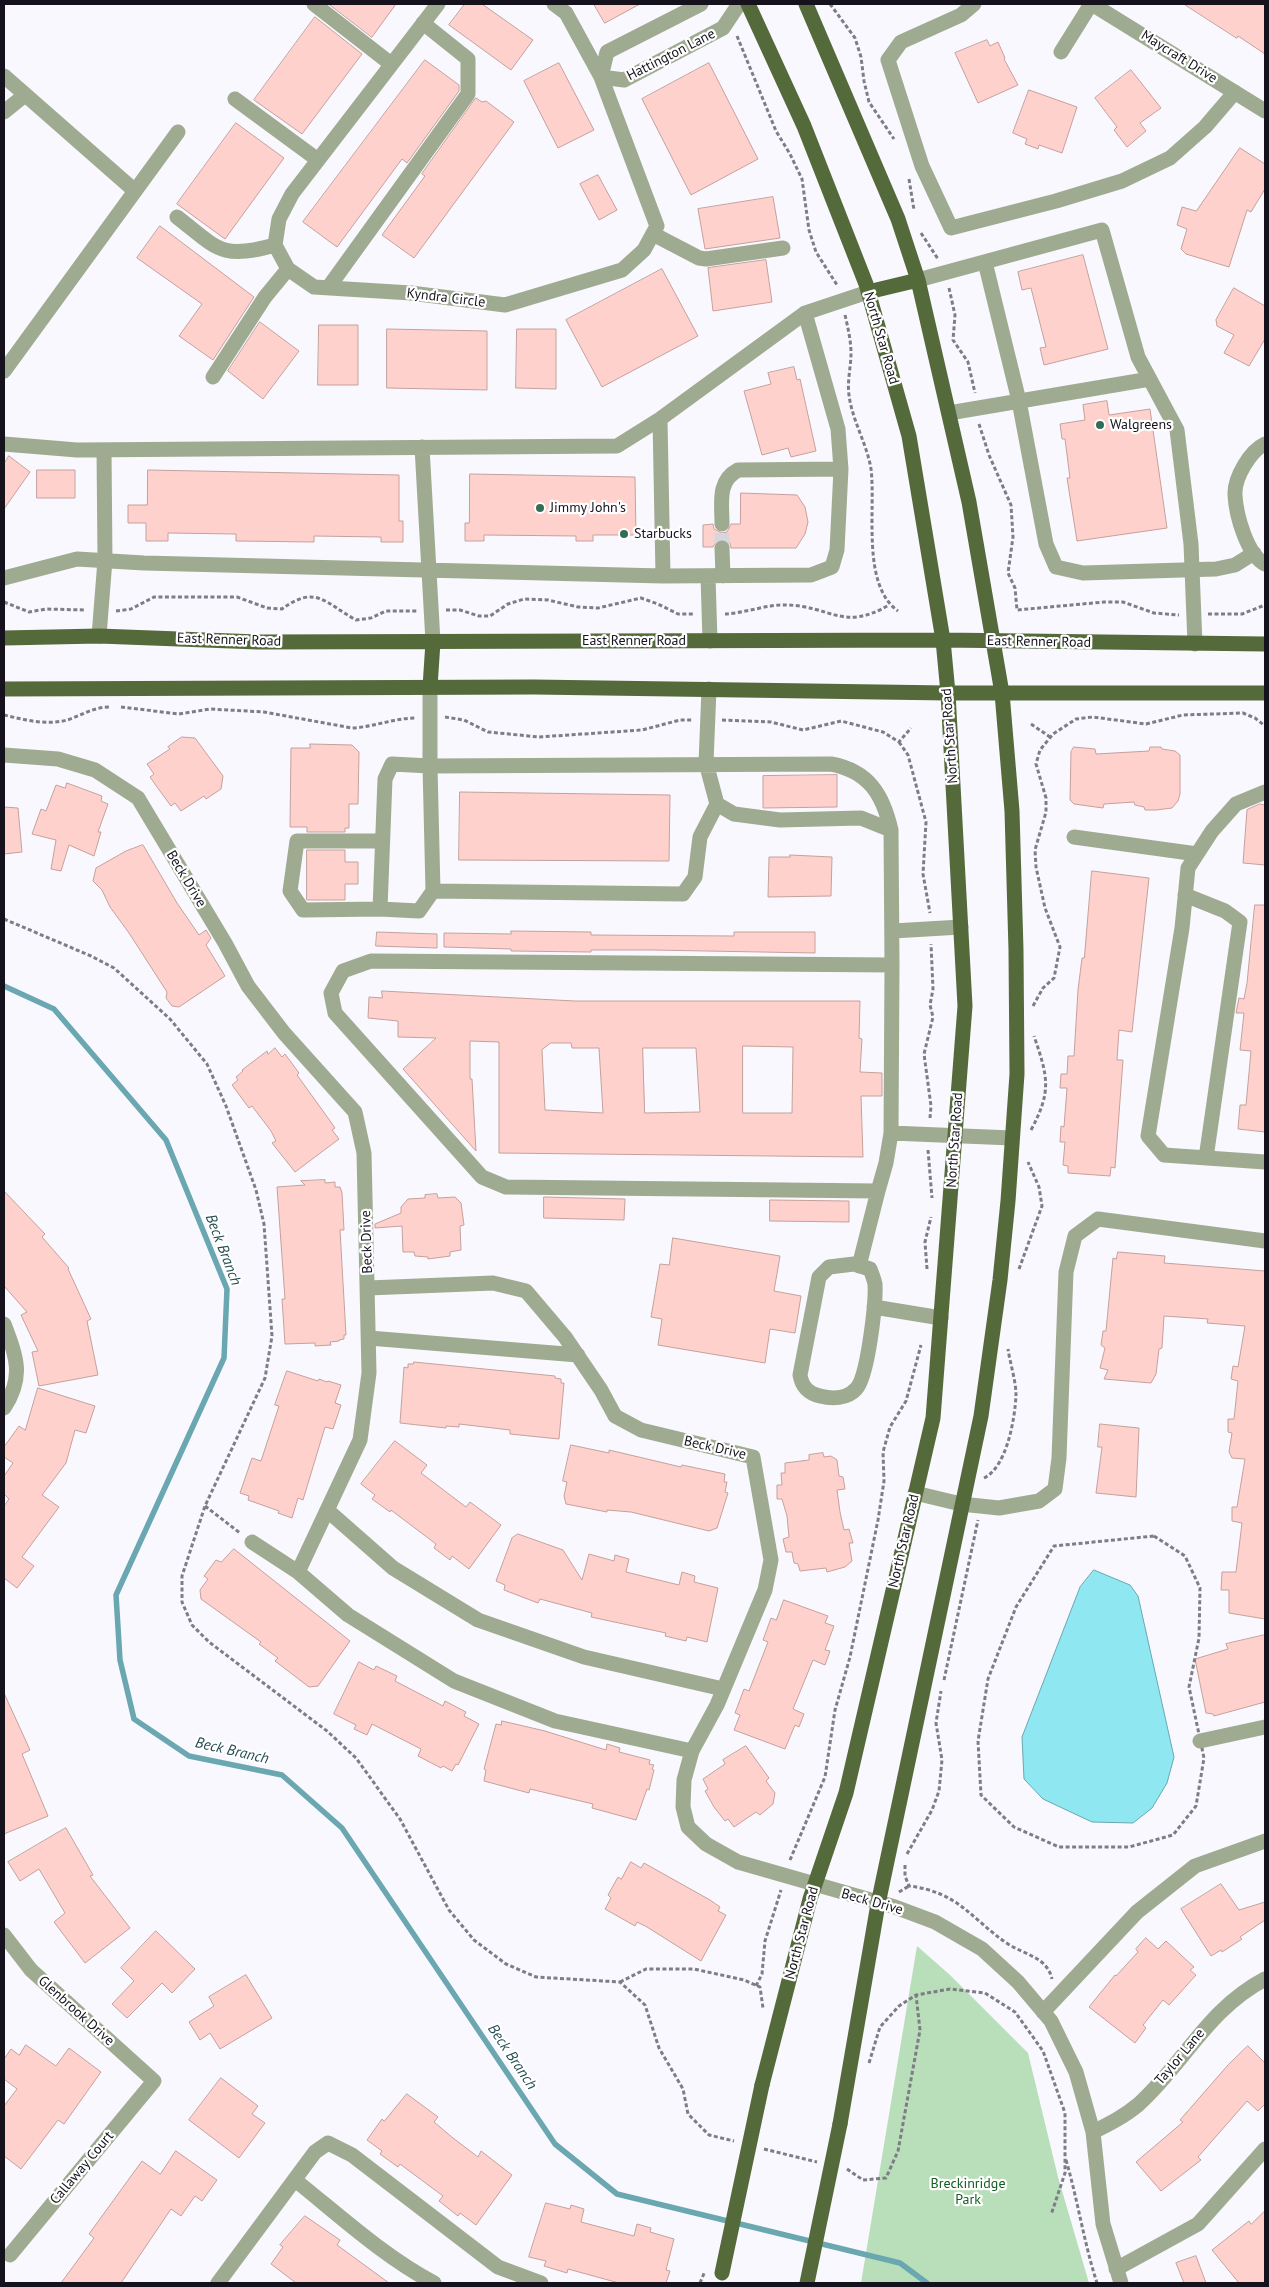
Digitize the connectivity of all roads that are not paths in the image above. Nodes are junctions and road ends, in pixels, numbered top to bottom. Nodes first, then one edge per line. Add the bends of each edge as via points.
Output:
1 (314, 4) edge
2 (438, 4) edge
3 (554, 4) edge
4 (701, 4) edge
5 (739, 4) edge
6 (748, 4) edge
7 (806, 4) edge
8 (974, 4) edge
9 (1091, 4) edge
10 (423, 23) junction
11 (1061, 52) dead end
12 (392, 64) junction
13 (4, 76) edge
14 (601, 76) junction
15 (1235, 92) junction
16 (25, 95) junction
17 (235, 99) dead end
18 (1265, 111) edge
19 (4, 112) edge
20 (178, 132) dead end
21 (318, 160) junction
22 (135, 191) junction
23 (177, 217) dead end
24 (653, 234) junction
25 (275, 245) junction
26 (783, 248) dead end
27 (985, 262) junction
28 (288, 269) junction
29 (918, 280) junction
30 (328, 288) junction
31 (868, 292) junction
32 (805, 313) junction
33 (4, 371) edge
34 (213, 377) dead end
35 (1150, 379) junction
36 (1019, 401) junction
37 (949, 413) junction
38 (660, 419) junction
39 (4, 444) edge
40 (1265, 444) edge
41 (422, 447) junction
42 (104, 450) junction
43 (841, 469) junction
44 (722, 524) tunnel mouth
45 (722, 548) tunnel mouth
46 (1254, 553) junction
47 (105, 560) junction
48 (1265, 564) edge
49 (428, 568) junction
50 (1192, 570) junction
51 (663, 576) junction
52 (716, 576) junction
53 (4, 578) edge
54 (99, 636) junction
55 (4, 638) edge
56 (943, 640) junction
57 (710, 641) junction
58 (433, 642) junction
59 (994, 642) junction
60 (1195, 644) junction
61 (1265, 644) edge
62 (430, 687) junction
63 (4, 689) edge
64 (710, 689) junction
65 (948, 693) junction
66 (1002, 693) junction
67 (1265, 693) edge
68 (4, 755) edge
69 (706, 764) junction
70 (430, 766) junction
71 (1265, 792) edge
72 (717, 804) junction
73 (891, 830) junction
74 (1074, 837) dead end
75 (382, 841) junction
76 (1197, 854) junction
77 (433, 891) junction
78 (1185, 894) junction
79 (380, 909) junction
80 (961, 927) junction
81 (893, 931) junction
82 (892, 965) junction
83 (891, 1133) junction
84 (956, 1136) junction
85 (1012, 1138) junction
86 (1206, 1158) junction
87 (1265, 1162) edge
88 (878, 1191) junction
89 (1265, 1241) edge
90 (859, 1266) junction
91 (368, 1288) junction
92 (874, 1308) junction
93 (941, 1318) junction
94 (4, 1324) edge
95 (369, 1338) junction
96 (578, 1355) junction
97 (4, 1408) edge
98 (915, 1493) junction
99 (961, 1504) junction
100 (327, 1510) junction
101 (252, 1542) road end
102 (298, 1572) junction
103 (723, 1689) junction
104 (1265, 1727) edge
105 (1200, 1741) road end
106 (692, 1751) junction
107 (1265, 1841) edge
108 (814, 1885) junction
109 (878, 1904) junction
110 (4, 1934) edge
111 (1265, 1979) edge
112 (1048, 2006) junction
113 (154, 2081) joint
114 (1093, 2132) junction
115 (1265, 2150) edge
116 (295, 2180) junction
117 (10, 2256) dead end
118 (1118, 2276) edge
119 (721, 2278) edge
120 (218, 2283) edge
121 (434, 2283) edge
122 (541, 2283) edge
123 (807, 2283) edge

1 - 12 street
2 - 10 street
3 - 14 street via 566,13
4 - 14 street via 607,52
5 - 14 street, Hattington Lane via 723,28 624,80
6 - 31 main road, North Star Road via 804,126
7 - 29 main road via 898,219
8 - 15 street via 961,15 901,42 888,60 922,166 950,228 1122,181 1170,158 1205,127
9 - 11 street, Maycraft Drive
9 - 15 street, Maycraft Drive
10 - 12 street
10 - 30 street via 468,59 468,94
12 - 21 street
13 - 16 street
14 - 24 street via 657,226
15 - 18 street, Maycraft Drive
16 - 19 street
16 - 22 street
17 - 21 street
20 - 22 street
21 - 25 street via 278,219
22 - 33 street
23 - 25 street via 216,248 230,253
24 - 26 street via 706,259
24 - 30 street, Kyndra Circle via 644,250 622,270 505,305 411,293
25 - 28 street, Kyndra Circle
27 - 29 street
27 - 35 street via 1102,230 1138,357
27 - 36 street
28 - 30 street, Kyndra Circle via 314,287
28 - 34 street via 265,297
29 - 31 main road
29 - 37 main road
31 - 32 street
31 - 56 main road, North Star Road via 910,436
32 - 38 street
32 - 43 street via 838,429
35 - 36 street
35 - 50 street via 1177,430
36 - 37 street
36 - 50 street via 1046,544 1056,567 1083,573
37 - 59 main road
38 - 41 street via 617,446
38 - 51 street
39 - 42 street
40 - 46 street via 1258,447 1239,476 1235,494 1246,540
41 - 42 street
41 - 49 street
42 - 47 street
43 - 44 street via 738,470 724,482
43 - 52 street via 837,550 832,567 811,575
45 - 52 street
46 - 48 street
46 - 50 street via 1235,564
47 - 49 street
47 - 53 street via 77,559
47 - 54 street
49 - 51 street
49 - 58 street
50 - 60 street
51 - 52 street
52 - 57 street
54 - 55 main road, East Renner Road
54 - 58 main road, East Renner Road via 258,642
56 - 57 main road, East Renner Road
56 - 59 main road, East Renner Road
56 - 65 main road, North Star Road
57 - 58 main road, East Renner Road
58 - 62 main road
59 - 60 main road, East Renner Road
59 - 66 main road
60 - 61 main road, East Renner Road
62 - 63 main road
62 - 64 main road
62 - 70 street
64 - 65 main road
64 - 69 street
65 - 66 main road
65 - 80 main road, North Star Road
66 - 67 main road
66 - 85 main road via 1012,811 1016,950 1017,1074
68 - 91 street, Beck Drive via 58,759 95,770 138,798 248,986 284,1033 355,1112 364,1153
69 - 70 street
69 - 72 street
69 - 73 street via 845,766 872,784 886,807
70 - 75 street via 392,764 385,779
70 - 77 street
71 - 76 street via 1236,804
72 - 73 street via 734,814 780,820 861,818
72 - 77 street via 700,837 694,876 683,894
73 - 81 street
74 - 76 street
75 - 79 street
75 - 79 street via 296,841 290,891 303,910
76 - 78 street via 1188,868
77 - 79 street via 419,911
78 - 86 street via 1225,911 1240,922
78 - 86 street via 1148,1136 1164,1155
80 - 81 street
80 - 84 main road, North Star Road via 965,1006
81 - 82 street
82 - 83 street
82 - 88 street via 371,961 343,971 331,993 334,1014 422,1112 482,1178 506,1187
83 - 84 street
83 - 88 street
84 - 85 street
84 - 93 main road, North Star Road
85 - 99 main road via 1000,1280 980,1416
86 - 87 street
88 - 90 street
89 - 99 street via 1098,1219 1075,1236 1066,1272 1055,1489 1039,1501 1000,1508
90 - 92 street via 870,1269 875,1282
90 - 92 street via 829,1267 819,1276 800,1376 810,1393 828,1398 844,1397 856,1389 863,1377
91 - 95 street
91 - 96 street, Beck Drive via 493,1283 526,1291
92 - 93 street
93 - 98 main road, North Star Road via 933,1418
94 - 97 street via 14,1355 17,1382
95 - 96 street
95 - 100 street via 369,1373 360,1440
96 - 103 street, Beck Drive via 615,1416 641,1430 753,1457 771,1560 765,1590
98 - 99 street
98 - 108 main road, North Star Road via 846,1793
99 - 109 main road
100 - 102 street
100 - 103 street via 393,1568 478,1620 584,1657
101 - 102 street
102 - 106 street via 348,1615 454,1681 555,1720
103 - 106 street, Beck Drive
104 - 105 street
106 - 108 street, Beck Drive via 684,1780 683,1807 688,1827 706,1844 738,1862
107 - 112 street via 1194,1866 1137,1912
108 - 109 street, Beck Drive
108 - 119 main road, North Star Road, bridge via 762,2084
109 - 112 street, Beck Drive via 935,1922 982,1949
109 - 123 main road, bridge via 853,2056
110 - 113 street, Glenbrook Drive via 31,1970
111 - 114 street, Taylor Lane via 1244,1990 1215,2016 1138,2104 1119,2119
112 - 114 street, Beck Drive via 1051,2021 1076,2072
113 - 117 street, Callaway Court
114 - 118 street, Beck Drive via 1103,2224
115 - 118 street via 1198,2224
116 - 120 street
116 - 121 street via 375,2244
116 - 122 street via 315,2152 328,2143 373,2170 498,2267

